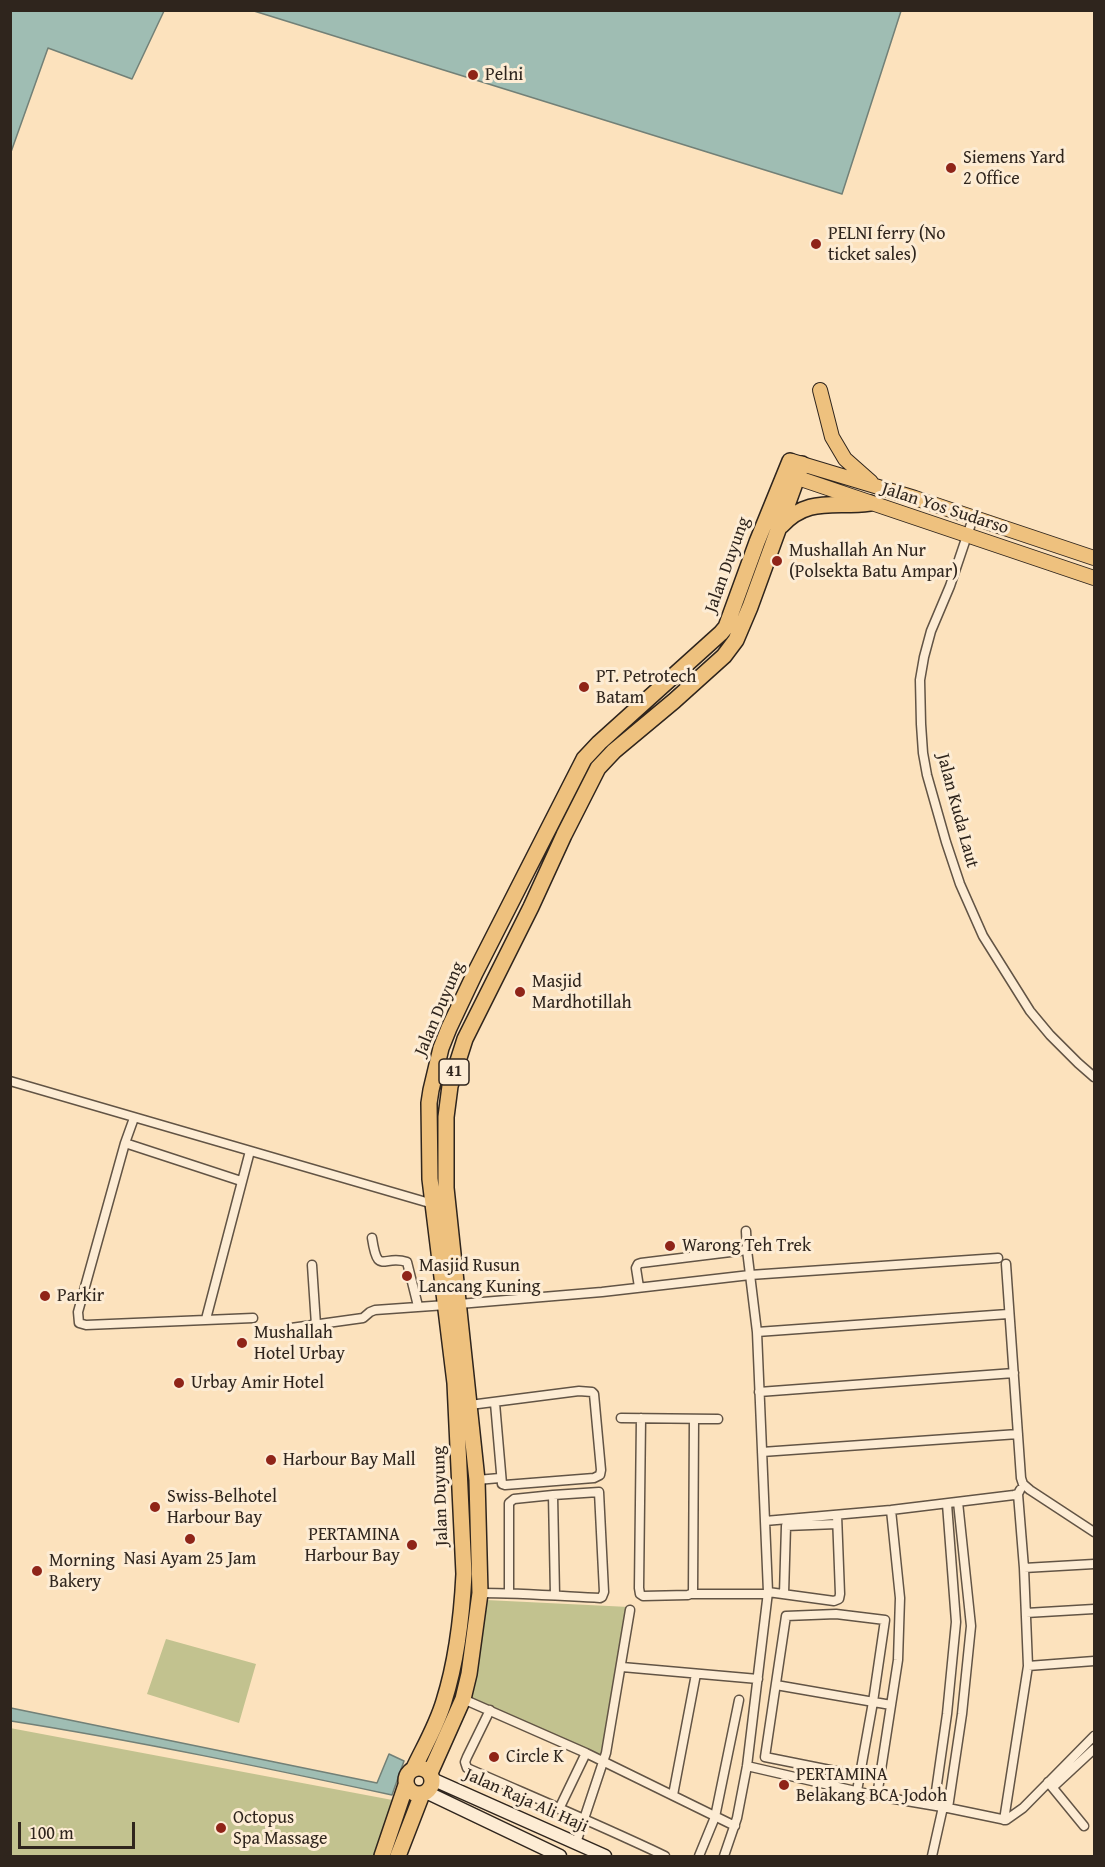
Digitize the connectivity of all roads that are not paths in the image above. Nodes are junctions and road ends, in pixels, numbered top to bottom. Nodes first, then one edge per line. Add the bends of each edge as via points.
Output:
1 (820, 390) dead end
2 (793, 469) junction
3 (875, 486) junction
4 (870, 503) junction
5 (973, 518) junction
6 (777, 530) junction
7 (966, 536) junction
8 (1095, 558) edge
9 (1095, 578) edge
10 (475, 973) junction
11 (494, 981) junction
12 (1095, 1077) edge
13 (10, 1081) edge
14 (134, 1118) junction
15 (124, 1143) junction
16 (250, 1151) junction
17 (241, 1181) junction
18 (434, 1204) junction
19 (746, 1231) dead end
20 (372, 1238) dead end
21 (747, 1251) junction
22 (998, 1258) dead end
23 (1006, 1264) dead end
24 (312, 1265) dead end
25 (750, 1275) junction
26 (639, 1287) junction
27 (453, 1304) junction
28 (418, 1306) junction
29 (1008, 1314) junction
30 (253, 1318) dead end
31 (206, 1319) junction
32 (316, 1325) junction
33 (291, 1328) dead end
34 (757, 1332) junction
35 (1014, 1373) junction
36 (759, 1392) junction
37 (495, 1403) junction
38 (470, 1405) junction
39 (621, 1418) dead end
40 (641, 1419) junction
41 (694, 1419) junction
42 (718, 1419) dead end
43 (1018, 1434) junction
44 (762, 1452) junction
45 (460, 1470) junction
46 (477, 1474) junction
47 (500, 1478) junction
48 (1023, 1484) junction
49 (1018, 1494) junction
50 (553, 1495) junction
51 (958, 1502) junction
52 (947, 1504) junction
53 (891, 1510) junction
54 (837, 1519) junction
55 (765, 1521) junction
56 (1095, 1532) edge
57 (1095, 1564) edge
58 (1024, 1568) junction
59 (480, 1593) junction
60 (509, 1593) junction
61 (767, 1593) junction
62 (693, 1594) junction
63 (784, 1594) junction
64 (555, 1595) junction
65 (1095, 1609) edge
66 (630, 1610) dead end
67 (1026, 1613) junction
68 (1095, 1661) edge
69 (1028, 1666) junction
70 (622, 1667) junction
71 (696, 1674) junction
72 (758, 1679) junction
73 (776, 1685) junction
74 (464, 1699) junction
75 (739, 1700) dead end
76 (873, 1702) junction
77 (891, 1705) junction
78 (490, 1710) junction
79 (1095, 1736) edge
80 (1095, 1749) edge
81 (586, 1753) junction
82 (604, 1762) junction
83 (747, 1766) junction
84 (414, 1768) junction
85 (834, 1771) junction
86 (860, 1776) junction
87 (427, 1784) junction
88 (1051, 1784) junction
89 (406, 1785) junction
90 (829, 1785) junction
91 (857, 1791) junction
92 (673, 1795) junction
93 (877, 1796) junction
94 (488, 1803) junction
95 (942, 1807) junction
96 (559, 1809) junction
97 (715, 1817) junction
98 (480, 1819) junction
99 (585, 1819) junction
100 (1004, 1820) junction
101 (1084, 1826) dead end
102 (735, 1827) junction
103 (576, 1843) junction
104 (382, 1857) edge
105 (398, 1857) edge
106 (560, 1857) edge
107 (605, 1857) edge
108 (665, 1857) edge
109 (699, 1857) edge
110 (724, 1857) edge
111 (932, 1857) edge

1 - 3 main road via 832,437 845,459
2 - 3 main road, Jalan Yos Sudarso
2 - 4 main road, Jalan Yos Sudarso
2 - 6 highway, Jalan Duyung / 41
2 - 10 highway, Jalan Duyung / 41 via 757,542 726,627 584,759
3 - 5 main road, Jalan Yos Sudarso
4 - 6 highway via 807,507
4 - 7 main road, Jalan Yos Sudarso
5 - 7 street, Jalan Kuda Laut
5 - 8 main road, Jalan Yos Sudarso
6 - 11 highway, Jalan Duyung / 41 via 747,616 731,648 607,758 591,779
7 - 9 main road, Jalan Yos Sudarso
7 - 12 street, Jalan Kuda Laut via 931,631 920,680 927,775 960,884 983,936 1030,1011
10 - 11 highway
10 - 18 highway, Jalan Duyung / 41 via 441,1048 431,1090 430,1179
11 - 27 highway, Jalan Duyung / 41 via 465,1040 447,1103 446,1188
13 - 14 street
14 - 15 street
14 - 16 street
15 - 17 street
15 - 31 street via 81,1301 79,1323
16 - 17 street
16 - 18 street
17 - 31 street
18 - 27 highway, Jalan Duyung / 41
19 - 21 street
20 - 28 street via 379,1261 407,1262
21 - 25 street
21 - 26 street via 638,1264
22 - 25 street
23 - 29 street
24 - 32 street
25 - 26 street
25 - 34 street
26 - 27 street
27 - 28 street
27 - 38 highway, Jalan Duyung / 41
27 - 45 highway, Jalan Duyung / 41
28 - 32 street via 371,1311 363,1318
29 - 34 street
29 - 35 street
30 - 31 street
32 - 33 street
34 - 36 street
35 - 36 street
35 - 43 street
36 - 44 street
37 - 38 street
37 - 47 street
37 - 47 street via 592,1392 601,1470 594,1478 503,1485
38 - 46 highway, Jalan Duyung / 41
39 - 40 street
40 - 41 street
40 - 62 street via 640,1594
41 - 42 street
41 - 62 street
43 - 44 street
43 - 48 street
44 - 55 street
45 - 46 highway
45 - 84 highway, Jalan Duyung / 41 via 462,1605 444,1703
46 - 47 street
46 - 59 highway, Jalan Duyung / 41
48 - 49 street
48 - 56 street
49 - 51 street
49 - 58 street
50 - 60 street via 514,1499 509,1503
50 - 64 street
50 - 64 street via 600,1494 604,1592 600,1598
51 - 52 street
51 - 95 street via 971,1626 962,1714
52 - 53 street
52 - 95 street via 956,1622
53 - 54 street
53 - 77 street via 900,1598 898,1660
54 - 55 street
54 - 63 street via 786,1526
54 - 63 street via 840,1597 834,1601
55 - 61 street
57 - 58 street
58 - 67 street
59 - 60 street
59 - 74 highway, Jalan Duyung / 41
60 - 64 street
61 - 62 street
61 - 63 street
61 - 72 street
65 - 67 street
66 - 70 street
67 - 69 street
68 - 69 street
69 - 100 street
70 - 71 street
70 - 82 street
71 - 72 street
71 - 92 street
72 - 83 street
73 - 76 street
73 - 76 street via 786,1616 836,1614 885,1620
73 - 85 street via 765,1756
74 - 78 street
74 - 87 highway, Jalan Duyung / 41
75 - 97 street
76 - 77 street
76 - 86 street
77 - 93 street
78 - 81 street
78 - 96 street via 467,1756 467,1768
79 - 88 street
80 - 88 street
81 - 82 street
81 - 96 street
82 - 92 street
82 - 99 street
83 - 90 street
83 - 102 street
84 - 87 highway via 422,1768
84 - 89 highway, 41 via 408,1773
85 - 86 street
85 - 90 street
86 - 91 street
87 - 89 highway via 414,1793
87 - 94 main road, Jalan Raja Ali Haji
87 - 98 main road, Jalan Raja Ali Haji
87 - 105 highway, Jalan Duyung / 41
88 - 100 street
88 - 101 street
89 - 104 highway, 41
90 - 91 street
91 - 93 street
92 - 97 street
93 - 95 street
94 - 98 main road
94 - 103 main road, Jalan Raja Ali Haji
95 - 100 street
95 - 111 street
96 - 99 street
97 - 102 street
97 - 109 street
98 - 106 main road, Jalan Raja Ali Haji
99 - 103 street
99 - 108 street
102 - 110 street
103 - 107 main road, Jalan Raja Ali Haji

